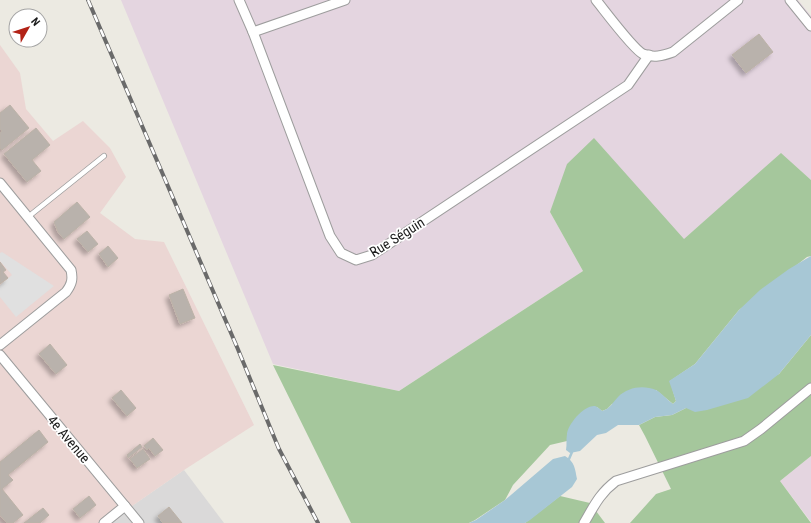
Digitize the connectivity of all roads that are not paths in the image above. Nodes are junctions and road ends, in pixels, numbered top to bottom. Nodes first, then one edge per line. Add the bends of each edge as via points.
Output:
1 (239, 0) edge
2 (345, 0) edge
3 (596, 0) edge
4 (738, 0) edge
5 (790, 0) edge
6 (811, 26) edge
7 (254, 32) junction
8 (649, 55) junction
9 (104, 156) dead end
10 (0, 183) edge
11 (28, 217) junction
12 (0, 345) edge
13 (0, 355) edge
14 (811, 388) edge
15 (125, 506) junction
16 (104, 523) edge
17 (139, 523) edge
18 (584, 523) edge

1 - 7 street, Rue Séguin
2 - 7 street
3 - 8 street via 627,39 642,53
4 - 8 street via 672,52 661,57
5 - 6 street
7 - 8 street, Rue Séguin via 330,236 341,252 356,260 372,255 628,85
9 - 11 lane
10 - 11 street
11 - 12 street via 71,270 73,278 66,292
13 - 15 street, 4e Avenue
14 - 18 street via 744,441 616,482 597,499
15 - 16 street
15 - 17 street, 4e Avenue

